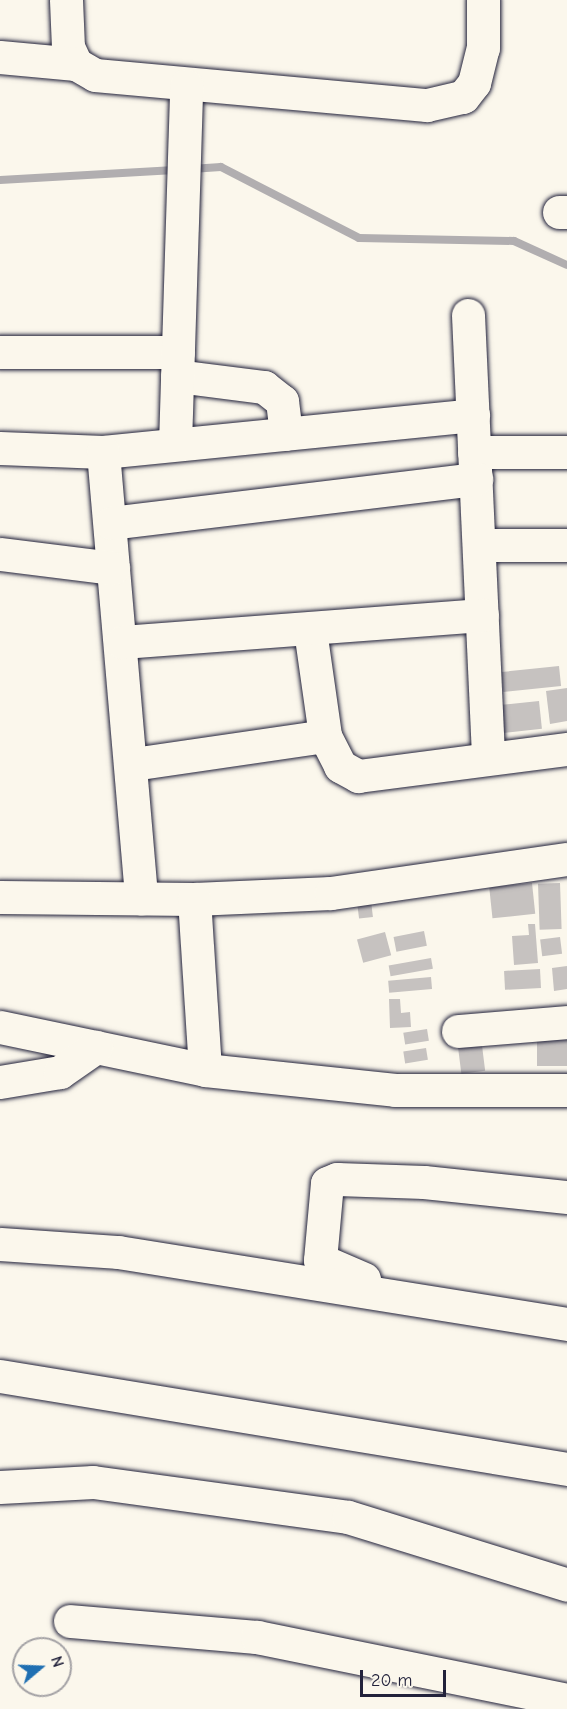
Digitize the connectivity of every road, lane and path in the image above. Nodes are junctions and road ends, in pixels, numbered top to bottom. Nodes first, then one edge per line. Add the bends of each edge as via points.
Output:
1 (66, 0) edge
2 (483, 0) edge
3 (0, 57) edge
4 (76, 64) junction
5 (186, 85) junction
6 (468, 315) dead end
7 (0, 352) edge
8 (178, 364) junction
9 (472, 415) junction
10 (286, 434) junction
11 (175, 444) junction
12 (0, 448) edge
13 (104, 452) junction
14 (567, 452) edge
15 (475, 466) junction
16 (111, 523) junction
17 (479, 545) junction
18 (567, 545) edge
19 (0, 554) edge
20 (113, 568) junction
21 (482, 615) junction
22 (310, 630) junction
23 (122, 642) junction
24 (325, 736) junction
25 (567, 749) edge
26 (488, 757) junction
27 (133, 764) junction
28 (567, 859) edge
29 (0, 897) edge
30 (141, 898) junction
31 (194, 899) junction
32 (567, 1022) edge
33 (0, 1027) edge
34 (458, 1031) dead end
35 (96, 1047) junction
36 (206, 1070) junction
37 (0, 1082) edge
38 (567, 1090) edge
39 (567, 1197) edge
40 (0, 1244) edge
41 (373, 1293) junction
42 (567, 1324) edge
43 (0, 1376) edge
44 (567, 1469) edge
45 (0, 1487) edge
46 (567, 1586) edge
47 (70, 1621) dead end
48 (567, 1700) edge

1 - 4 street via 68,47
2 - 5 street via 483,48 474,83 463,97 427,105
3 - 4 street
4 - 5 street via 95,75
5 - 8 street
6 - 9 street
7 - 8 street
8 - 10 street via 264,387 282,400
8 - 11 street
9 - 10 street
9 - 15 street
10 - 11 street
11 - 13 street
12 - 13 street
13 - 16 street
14 - 15 street
15 - 16 street
15 - 17 street
16 - 20 street
17 - 18 street
17 - 21 street
19 - 20 street
20 - 23 street
21 - 22 street
21 - 26 street
22 - 23 street
22 - 24 street
23 - 27 street
24 - 26 street via 340,766 358,776
24 - 27 street
25 - 26 street
27 - 30 street
28 - 31 street via 331,893
29 - 30 street
30 - 31 street
31 - 36 street
32 - 34 street
33 - 35 street
35 - 36 street
35 - 37 street via 60,1072
36 - 38 street via 395,1090
39 - 41 street via 424,1182 327,1183 321,1260 357,1275
40 - 41 street via 118,1252
41 - 42 street
43 - 44 street
45 - 46 street via 93,1482 348,1517
47 - 48 street via 257,1637

